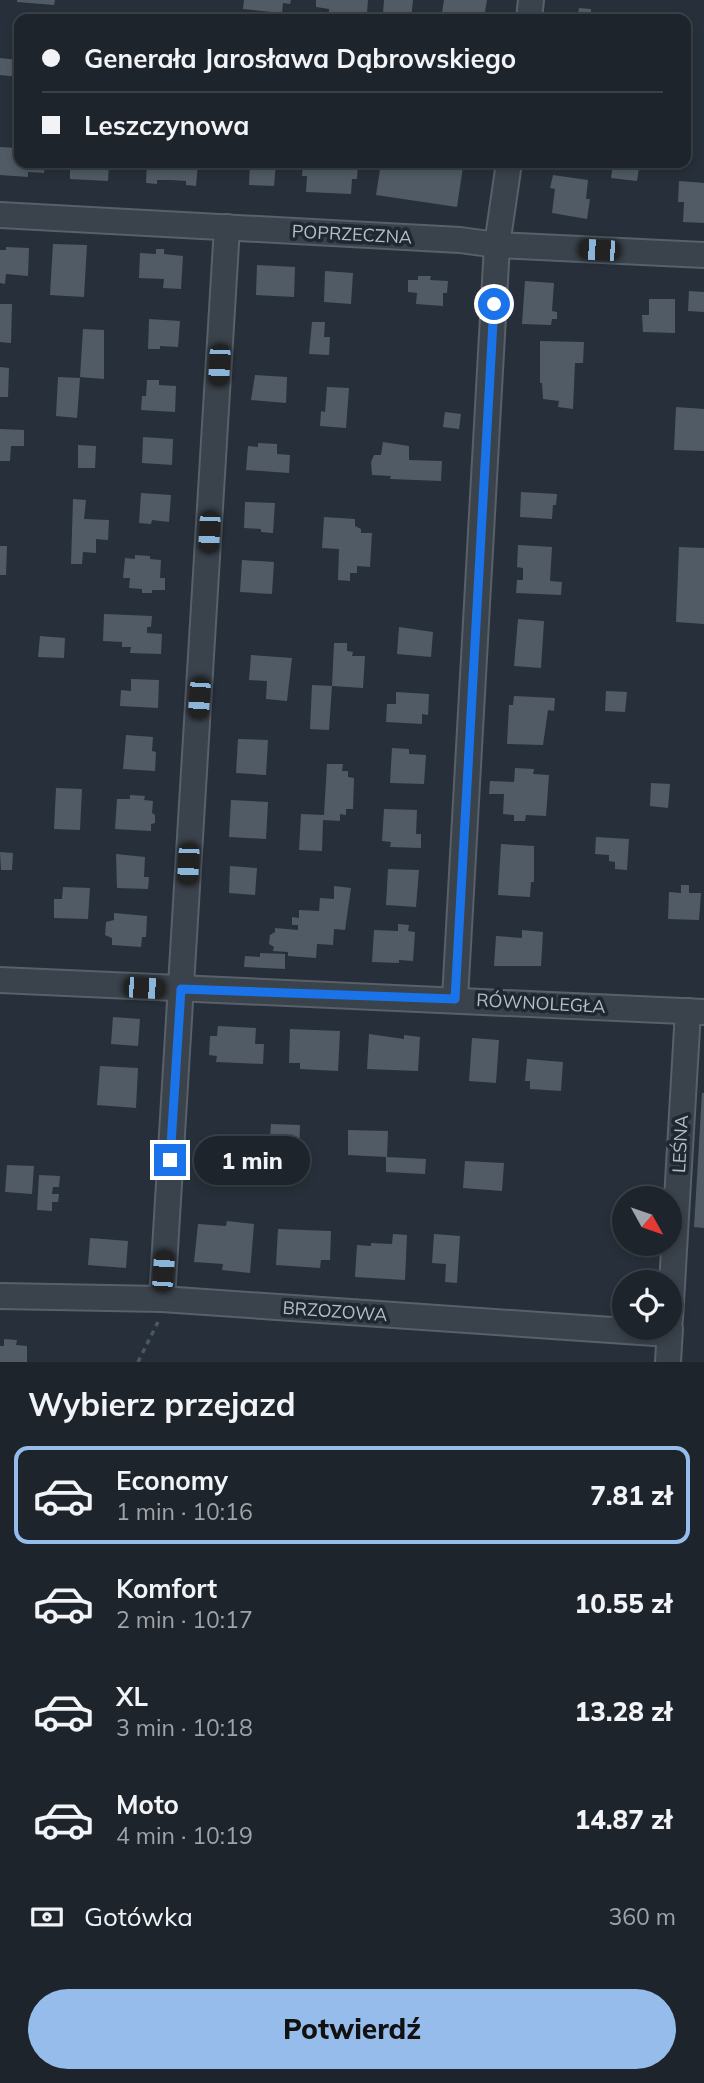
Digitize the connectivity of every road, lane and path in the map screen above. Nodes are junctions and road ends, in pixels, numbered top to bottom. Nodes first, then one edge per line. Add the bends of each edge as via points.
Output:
1 (508, 168) edge
2 (0, 215) edge
3 (227, 227) junction
4 (497, 245) junction
5 (704, 255) edge
6 (0, 980) edge
7 (181, 989) junction
8 (455, 999) junction
9 (696, 1012) edge
10 (675, 1270) edge
11 (0, 1296) edge
12 (162, 1299) junction
13 (612, 1324) edge
14 (669, 1340) edge
15 (138, 1362) edge
16 (668, 1362) edge

1 - 4 street
2 - 3 street, POPRZECZNA
3 - 4 street, POPRZECZNA
3 - 7 street
4 - 5 street, POPRZECZNA
4 - 8 street
6 - 7 street, RÓWNOLEGŁA
7 - 8 street, RÓWNOLEGŁA
7 - 12 street
8 - 9 street, RÓWNOLEGŁA
9 - 10 street, LEŚNA
11 - 12 street, BRZOZOWA
12 - 13 street, BRZOZOWA
12 - 15 path via 155,1332
14 - 16 street, LEŚNA

